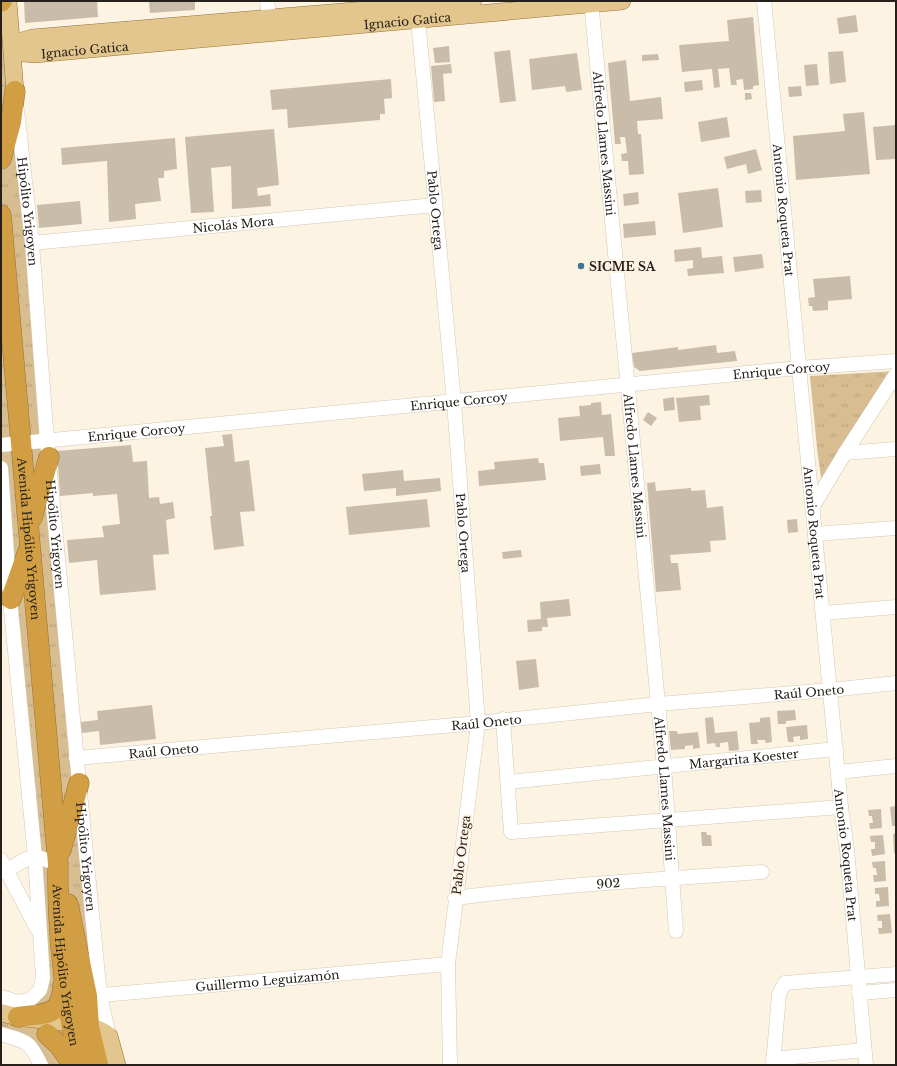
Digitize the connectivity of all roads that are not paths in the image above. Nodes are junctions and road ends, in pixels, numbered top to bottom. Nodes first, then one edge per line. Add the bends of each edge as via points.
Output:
1 (8, 1) edge
2 (267, 1) edge
3 (473, 1) edge
4 (622, 1) edge
5 (764, 1) edge
6 (592, 2) edge
7 (417, 9) edge
8 (270, 25) junction
9 (6, 47) edge
10 (16, 91) junction
11 (1, 159) edge
12 (435, 205) junction
13 (1, 216) edge
14 (32, 243) junction
15 (896, 361) edge
16 (799, 368) junction
17 (896, 374) edge
18 (629, 386) junction
19 (454, 402) junction
20 (21, 443) junction
21 (1, 445) edge
22 (48, 449) junction
23 (896, 449) edge
24 (845, 453) junction
25 (1, 468) edge
26 (813, 506) junction
27 (896, 528) edge
28 (815, 534) junction
29 (29, 539) junction
30 (8, 607) edge
31 (896, 607) edge
32 (823, 613) junction
33 (896, 683) edge
34 (830, 690) junction
35 (658, 704) junction
36 (503, 719) junction
37 (478, 723) junction
38 (836, 749) junction
39 (76, 758) junction
40 (664, 766) junction
41 (896, 766) edge
42 (838, 772) junction
43 (508, 782) junction
44 (79, 783) junction
45 (841, 807) junction
46 (668, 820) junction
47 (35, 857) junction
48 (58, 864) junction
49 (3, 868) edge
50 (762, 872) dead end
51 (671, 878) junction
52 (455, 898) junction
53 (676, 931) dead end
54 (39, 933) junction
55 (448, 964) junction
56 (896, 974) edge
57 (858, 977) junction
58 (64, 979) junction
59 (896, 990) edge
60 (859, 993) junction
61 (93, 995) junction
62 (1, 997) edge
63 (10, 1015) edge
64 (80, 1026) junction
65 (1, 1034) edge
66 (47, 1034) junction
67 (110, 1036) junction
68 (864, 1050) junction
69 (773, 1062) edge
70 (41, 1065) edge
71 (73, 1065) edge
72 (80, 1065) edge
73 (98, 1065) edge
74 (117, 1065) edge
75 (450, 1065) edge
76 (866, 1065) edge

1 - 9 main road, Hipólito Yrigoyen
2 - 8 street
3 - 7 main road, Ignacio Gatica
4 - 6 main road, Ignacio Gatica
5 - 16 street, Antonio Roqueta Prat
6 - 7 main road, Ignacio Gatica
6 - 18 street, Alfredo Llames Massini
7 - 8 main road, Ignacio Gatica
7 - 12 street, Pablo Ortega
8 - 9 main road, Ignacio Gatica via 36,54
9 - 10 main road, Hipólito Yrigoyen
10 - 11 highway
10 - 14 street, Hipólito Yrigoyen
12 - 14 street, Nicolás Mora
12 - 19 street, Pablo Ortega
13 - 20 highway, Avenida Hipólito Yrigoyen
14 - 22 street, Hipólito Yrigoyen
15 - 16 street, Enrique Corcoy
16 - 18 street, Enrique Corcoy
16 - 26 street, Antonio Roqueta Prat
17 - 24 street
18 - 19 street, Enrique Corcoy
18 - 35 street, Alfredo Llames Massini
19 - 22 street, Enrique Corcoy
19 - 37 street, Pablo Ortega
20 - 21 street, Enrique Corcoy
20 - 22 street, Enrique Corcoy
20 - 29 highway, Avenida Hipólito Yrigoyen
22 - 29 highway
22 - 39 street, Hipólito Yrigoyen
23 - 24 street
24 - 26 street
25 - 30 street
26 - 28 street, Antonio Roqueta Prat
27 - 28 street
28 - 32 street, Antonio Roqueta Prat
29 - 30 highway
29 - 48 highway, Avenida Hipólito Yrigoyen
30 - 47 street
31 - 32 street
32 - 34 street, Antonio Roqueta Prat
33 - 34 street, Raúl Oneto
34 - 35 street, Raúl Oneto
34 - 38 street, Antonio Roqueta Prat
35 - 36 street, Raúl Oneto
35 - 40 street, Alfredo Llames Massini
36 - 37 street, Raúl Oneto
36 - 43 street
37 - 39 street, Raúl Oneto
37 - 52 street, Pablo Ortega
38 - 40 street, Margarita Koester
38 - 42 street, Antonio Roqueta Prat
39 - 44 street, Hipólito Yrigoyen
40 - 43 street, Margarita Koester
40 - 46 street, Alfredo Llames Massini
41 - 42 street
42 - 45 street, Antonio Roqueta Prat
43 - 46 street via 511,832
44 - 48 highway
44 - 61 street, Hipólito Yrigoyen
45 - 46 street
45 - 57 street, Antonio Roqueta Prat
46 - 51 street, Alfredo Llames Massini
47 - 48 street
47 - 49 street
47 - 54 street
48 - 58 highway, Avenida Hipólito Yrigoyen via 59,922
48 - 61 highway, Avenida Hipólito Yrigoyen
49 - 54 street
50 - 51 street, 902
51 - 52 street, 902 via 584,884
51 - 53 street, Alfredo Llames Massini
52 - 55 street, Pablo Ortega
54 - 62 street via 43,978 40,990 30,1000 18,1002
55 - 61 street, Guillermo Leguizamón
55 - 75 street, Pablo Ortega
56 - 57 street
57 - 60 street, Antonio Roqueta Prat
57 - 69 street via 785,982 779,994
58 - 63 highway via 58,1006 50,1012
58 - 64 highway, Avenida Hipólito Yrigoyen
59 - 60 street
60 - 68 street, Antonio Roqueta Prat
61 - 64 highway, Avenida Hipólito Yrigoyen
61 - 67 street, Hipólito Yrigoyen
63 - 64 main road
63 - 66 main road
64 - 66 main road via 53,1036
64 - 67 main road via 102,1031
64 - 72 highway, Avenida Hipólito Yrigoyen via 75,1046
64 - 73 highway, Avenida Hipólito Yrigoyen
65 - 70 street via 28,1043
66 - 71 highway
67 - 74 main road, Hipólito Yrigoyen
68 - 69 street
68 - 76 street, Antonio Roqueta Prat

